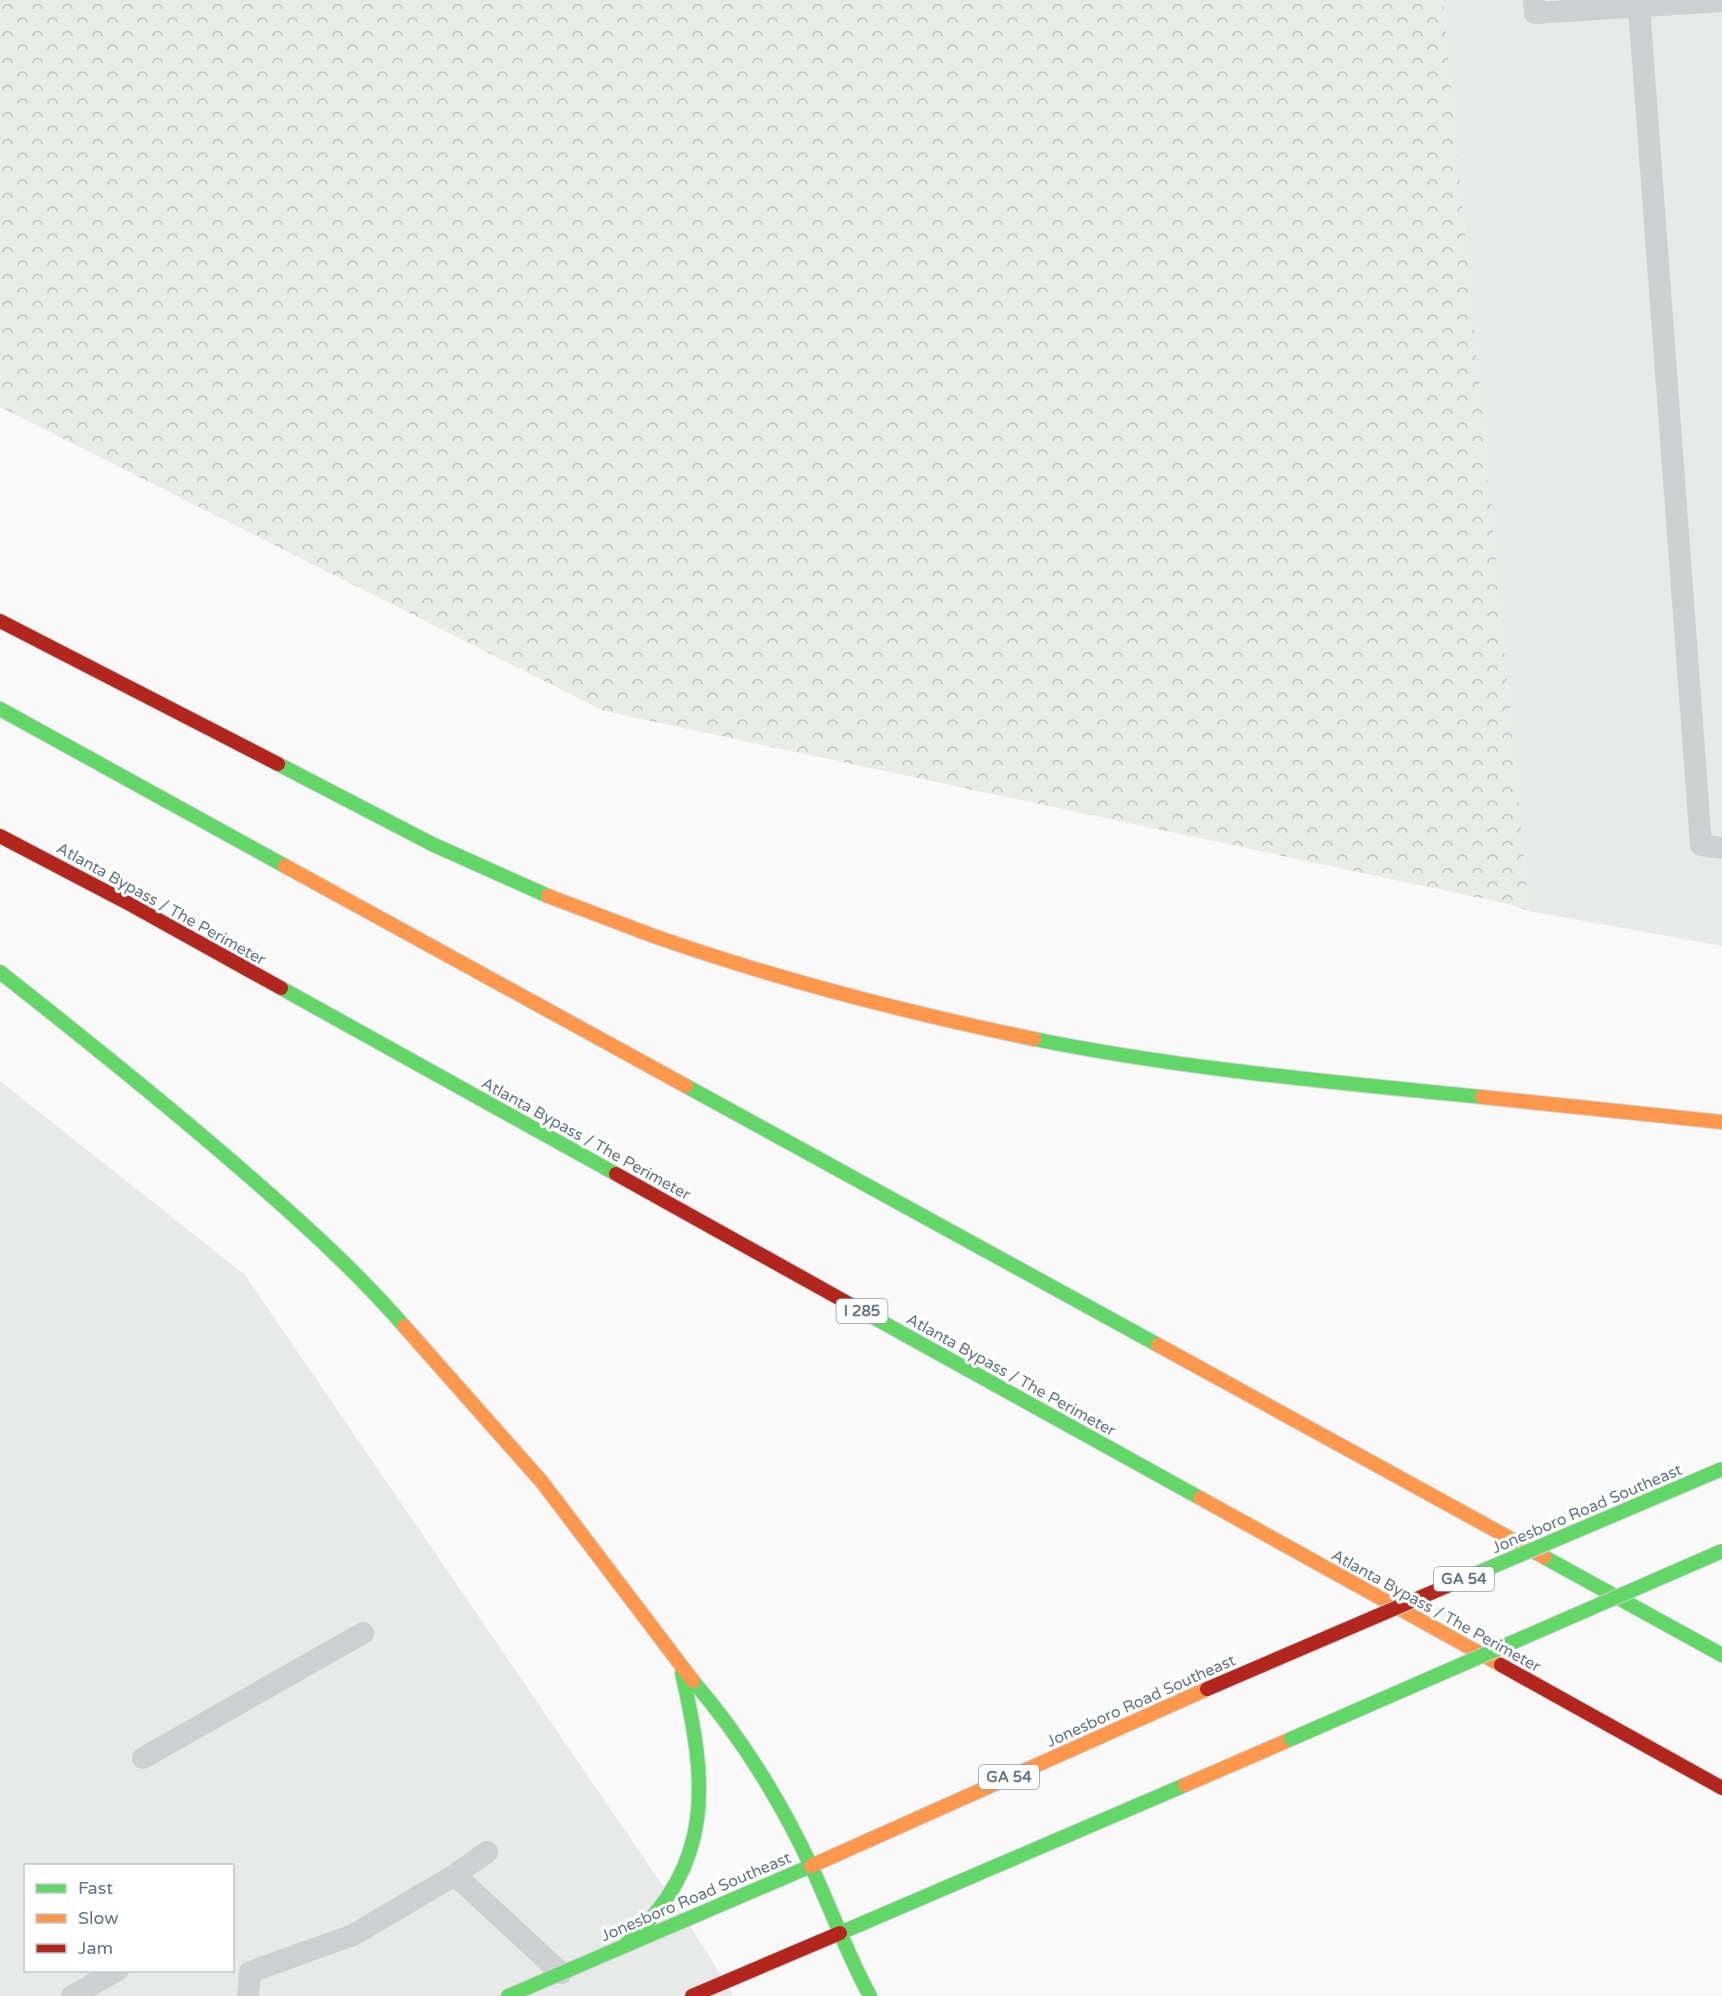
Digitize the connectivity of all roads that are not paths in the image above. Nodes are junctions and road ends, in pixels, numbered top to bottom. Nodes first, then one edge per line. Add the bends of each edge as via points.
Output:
1 (1722, 1) edge
2 (1638, 4) edge
3 (1534, 6) edge
4 (0, 621) edge
5 (0, 709) edge
6 (0, 836) edge
7 (1722, 848) edge
8 (0, 972) edge
9 (1722, 1122) edge
10 (1722, 1469) edge
11 (1722, 1551) edge
12 (363, 1633) dead end
13 (1722, 1655) edge
14 (681, 1668) junction
15 (143, 1758) dead end
16 (1722, 1788) edge
17 (487, 1852) dead end
18 (812, 1866) junction
19 (455, 1875) junction
20 (840, 1933) junction
21 (626, 1944) junction
22 (241, 1967) edge
23 (116, 1972) edge
24 (561, 1973) junction
25 (72, 1996) edge
26 (248, 1996) edge
27 (508, 1996) edge
28 (692, 1996) edge
29 (870, 1996) edge

1 - 2 lane
2 - 3 lane
2 - 7 lane via 1701,845
4 - 9 main road via 432,844 541,893 652,935 798,981 943,1020 1088,1050 1234,1072
5 - 13 main road
6 - 16 main road, Atlanta Bypass / The Perimeter / I 285
8 - 14 main road via 200,1133 375,1293 542,1482
10 - 18 main road, Jonesboro Road Southeast / GA 54, bridge via 1207,1689
11 - 20 main road, bridge
12 - 15 lane
14 - 18 main road via 747,1752
14 - 21 main road via 696,1734 702,1785 697,1837 681,1877 658,1912
17 - 19 lane
18 - 20 main road
18 - 21 main road, Jonesboro Road Southeast / GA 54
19 - 22 lane via 353,1935
19 - 24 lane
20 - 28 main road
20 - 29 main road
21 - 24 main road, Jonesboro Road Southeast / GA 54
22 - 26 lane
23 - 25 lane
24 - 27 main road, Jonesboro Road Southeast / GA 54

